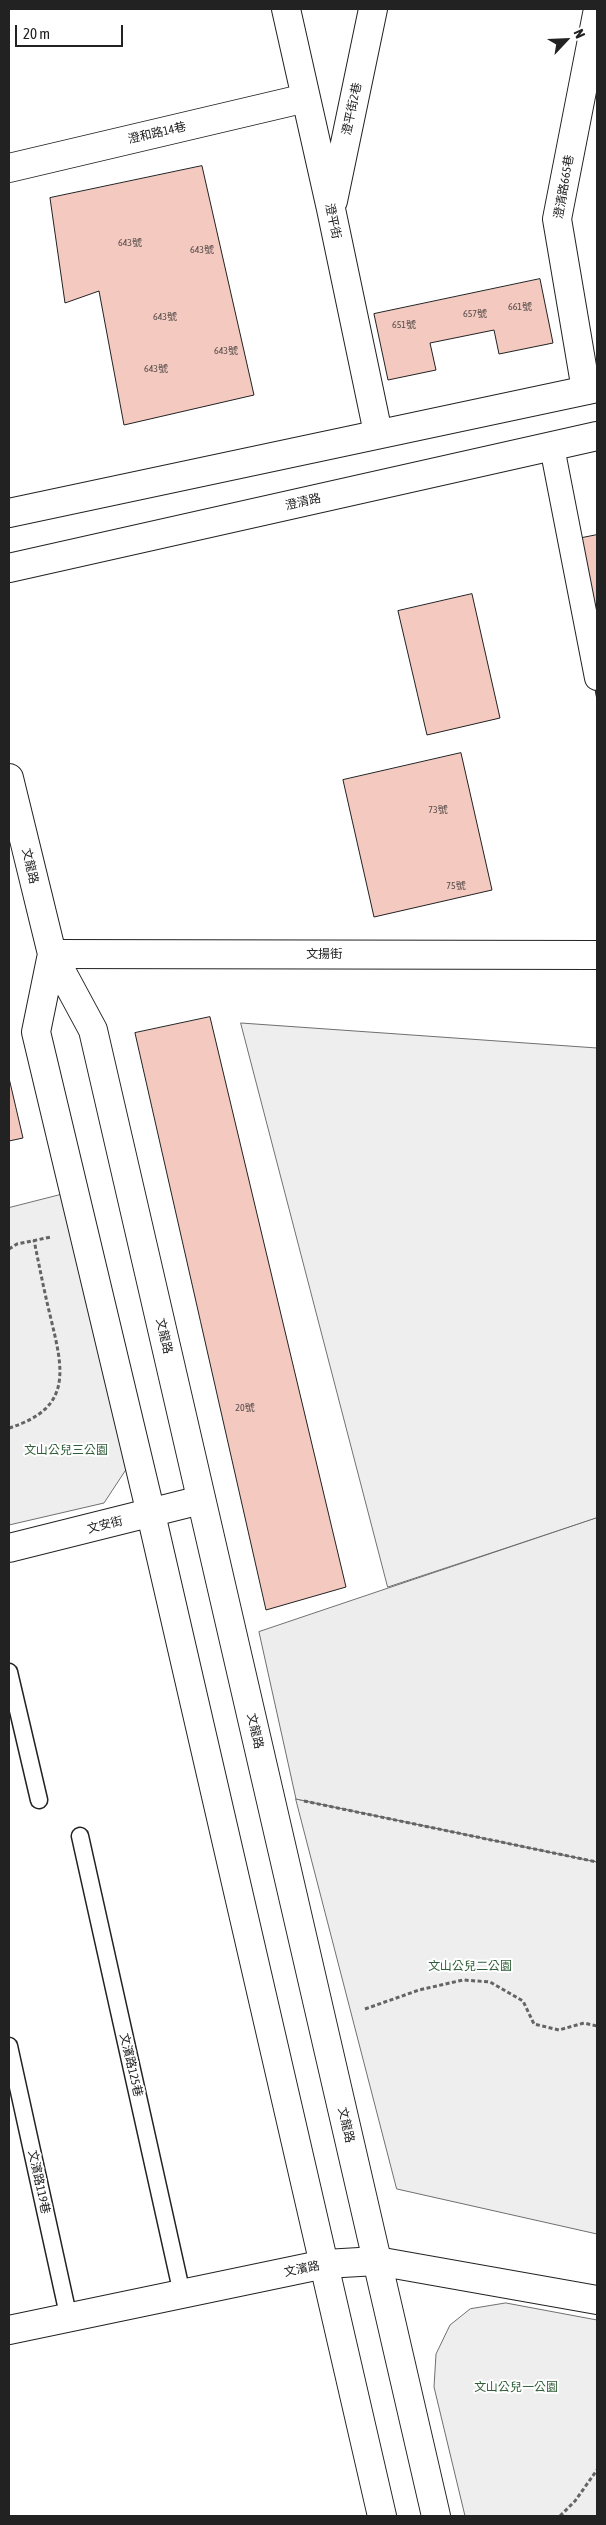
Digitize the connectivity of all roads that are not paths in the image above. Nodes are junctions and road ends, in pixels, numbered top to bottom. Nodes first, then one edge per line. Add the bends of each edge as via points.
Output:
1 (286, 9) edge
2 (373, 9) edge
3 (597, 14) edge
4 (306, 98) junction
5 (9, 168) edge
6 (331, 209) junction
7 (592, 389) edge
8 (378, 433) junction
9 (597, 436) edge
10 (552, 447) dead end
11 (9, 513) edge
12 (9, 568) edge
13 (597, 678) edge
14 (9, 778) edge
15 (52, 954) junction
16 (597, 955) edge
17 (202, 1500) junction
18 (151, 1514) junction
19 (9, 1548) edge
20 (9, 1672) edge
21 (39, 1800) dead end
22 (80, 1836) dead end
23 (9, 2046) edge
24 (378, 2261) junction
25 (325, 2264) junction
26 (182, 2294) junction
27 (597, 2300) edge
28 (69, 2319) junction
29 (9, 2330) edge
30 (382, 2516) edge
31 (436, 2516) edge

1 - 4 street, 澄平街
2 - 6 street, 澄平街2巷
3 - 7 street, 澄清路665巷 via 557,219
4 - 5 street, 澄和路14巷
4 - 6 street, 澄平街
6 - 8 street, 澄平街
7 - 8 street
8 - 11 street
9 - 12 street, 澄清路
10 - 13 street
14 - 15 street, 文龍路
15 - 16 street, 文揚街
15 - 17 street, 文龍路 via 93,1030
15 - 18 street, 文龍路 via 36,1032
17 - 18 street, 文安街
17 - 24 street, 文龍路
18 - 19 street, 文安街
18 - 25 street, 文龍路
20 - 21 lane
22 - 26 lane, 文濱路125巷
23 - 28 lane, 文濱路119巷
24 - 25 street, 文濱路
24 - 27 street, 文濱路
24 - 31 street, 文龍路
25 - 26 street, 文濱路
25 - 30 street, 文龍路
26 - 28 street, 文濱路
28 - 29 street, 文濱路

